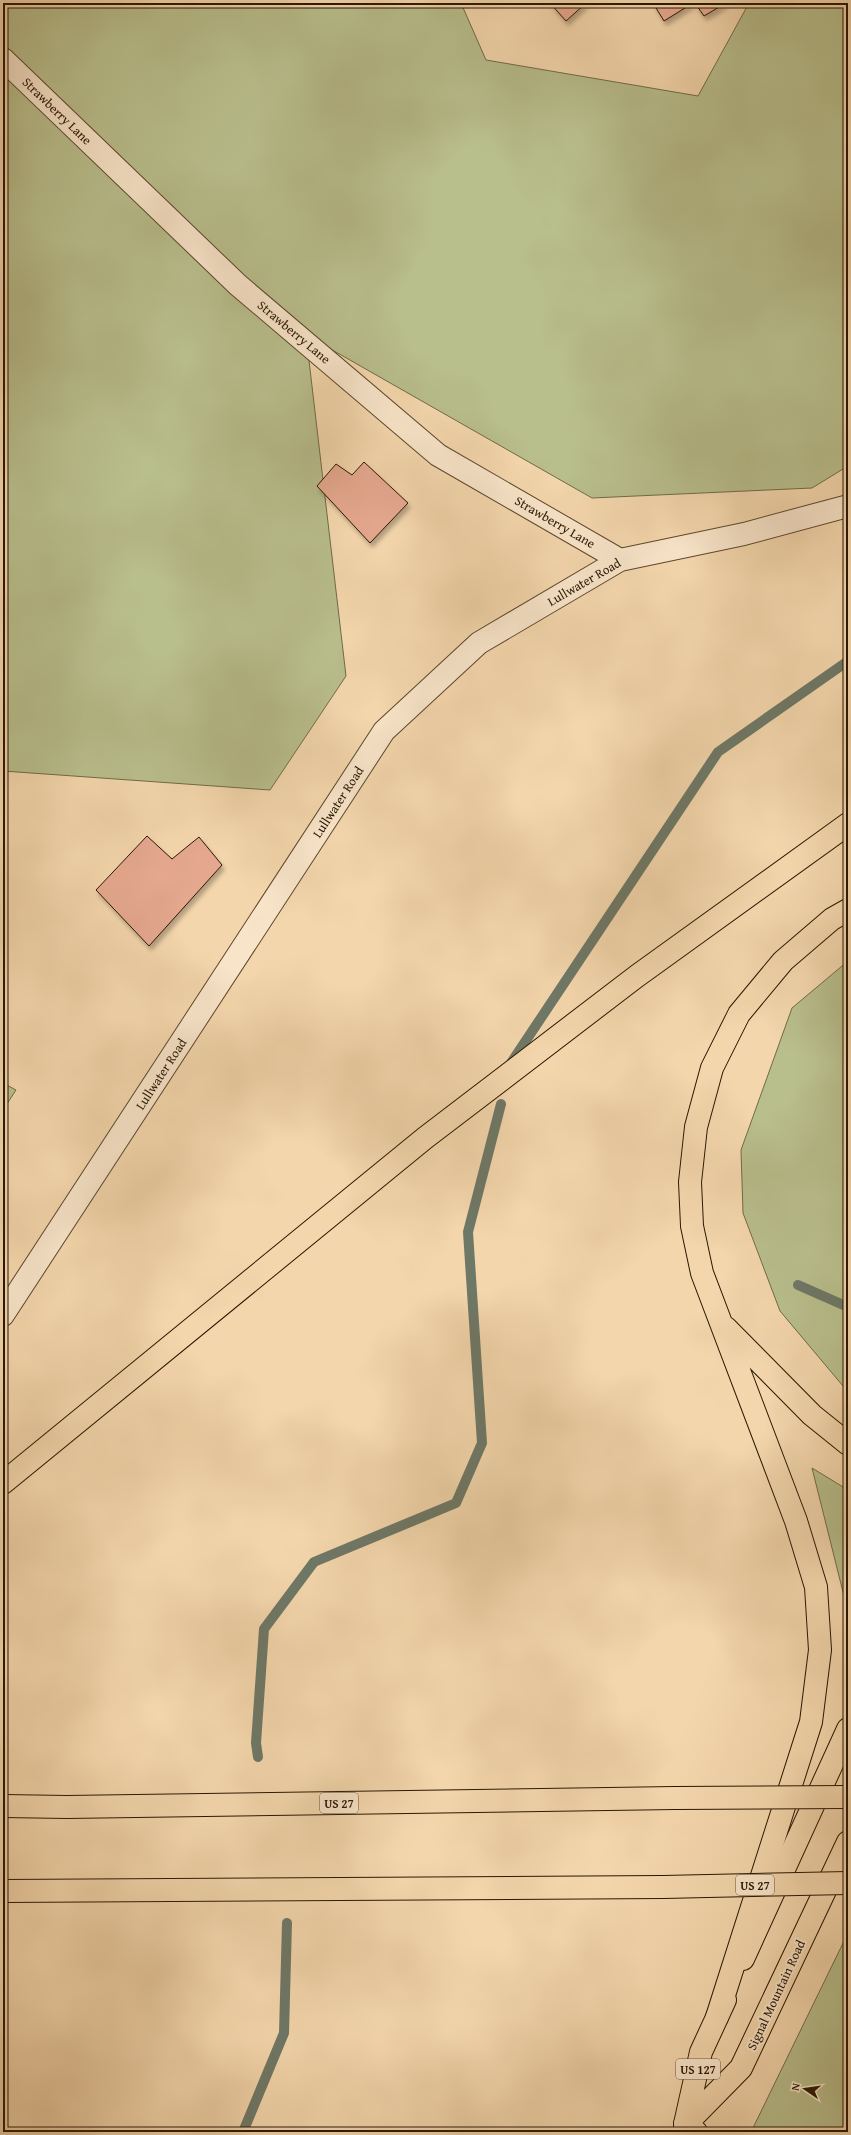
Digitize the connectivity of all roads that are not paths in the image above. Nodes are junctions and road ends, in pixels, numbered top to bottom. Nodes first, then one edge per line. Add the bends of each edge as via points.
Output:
1 (3, 59) edge
2 (848, 506) edge
3 (620, 560) junction
4 (848, 824) edge
5 (848, 910) edge
6 (3, 1315) edge
7 (720, 1321) junction
8 (848, 1444) edge
9 (3, 1482) edge
10 (848, 1729) edge
11 (848, 1797) edge
12 (3, 1806) edge
13 (848, 1842) edge
14 (848, 1883) edge
15 (3, 1891) edge
16 (717, 2016) junction
17 (688, 2129) edge

1 - 3 street, Strawberry Lane via 238,285 438,455
2 - 3 street, Lullwater Road via 744,534
3 - 6 street, Lullwater Road via 479,643 384,731
4 - 9 main road via 637,976 425,1138
5 - 7 main road via 832,919 783,961 739,1014 712,1068 696,1127 690,1182 692,1226 702,1273
7 - 8 main road via 812,1415
7 - 16 main road via 796,1521 816,1587 820,1650 811,1722
10 - 16 main road
11 - 12 main road, US 27, bridge
13 - 17 main road, Signal Mountain Road via 741,2068
14 - 15 main road, US 27, bridge via 663,1887
16 - 17 main road, US 127 via 702,2052

